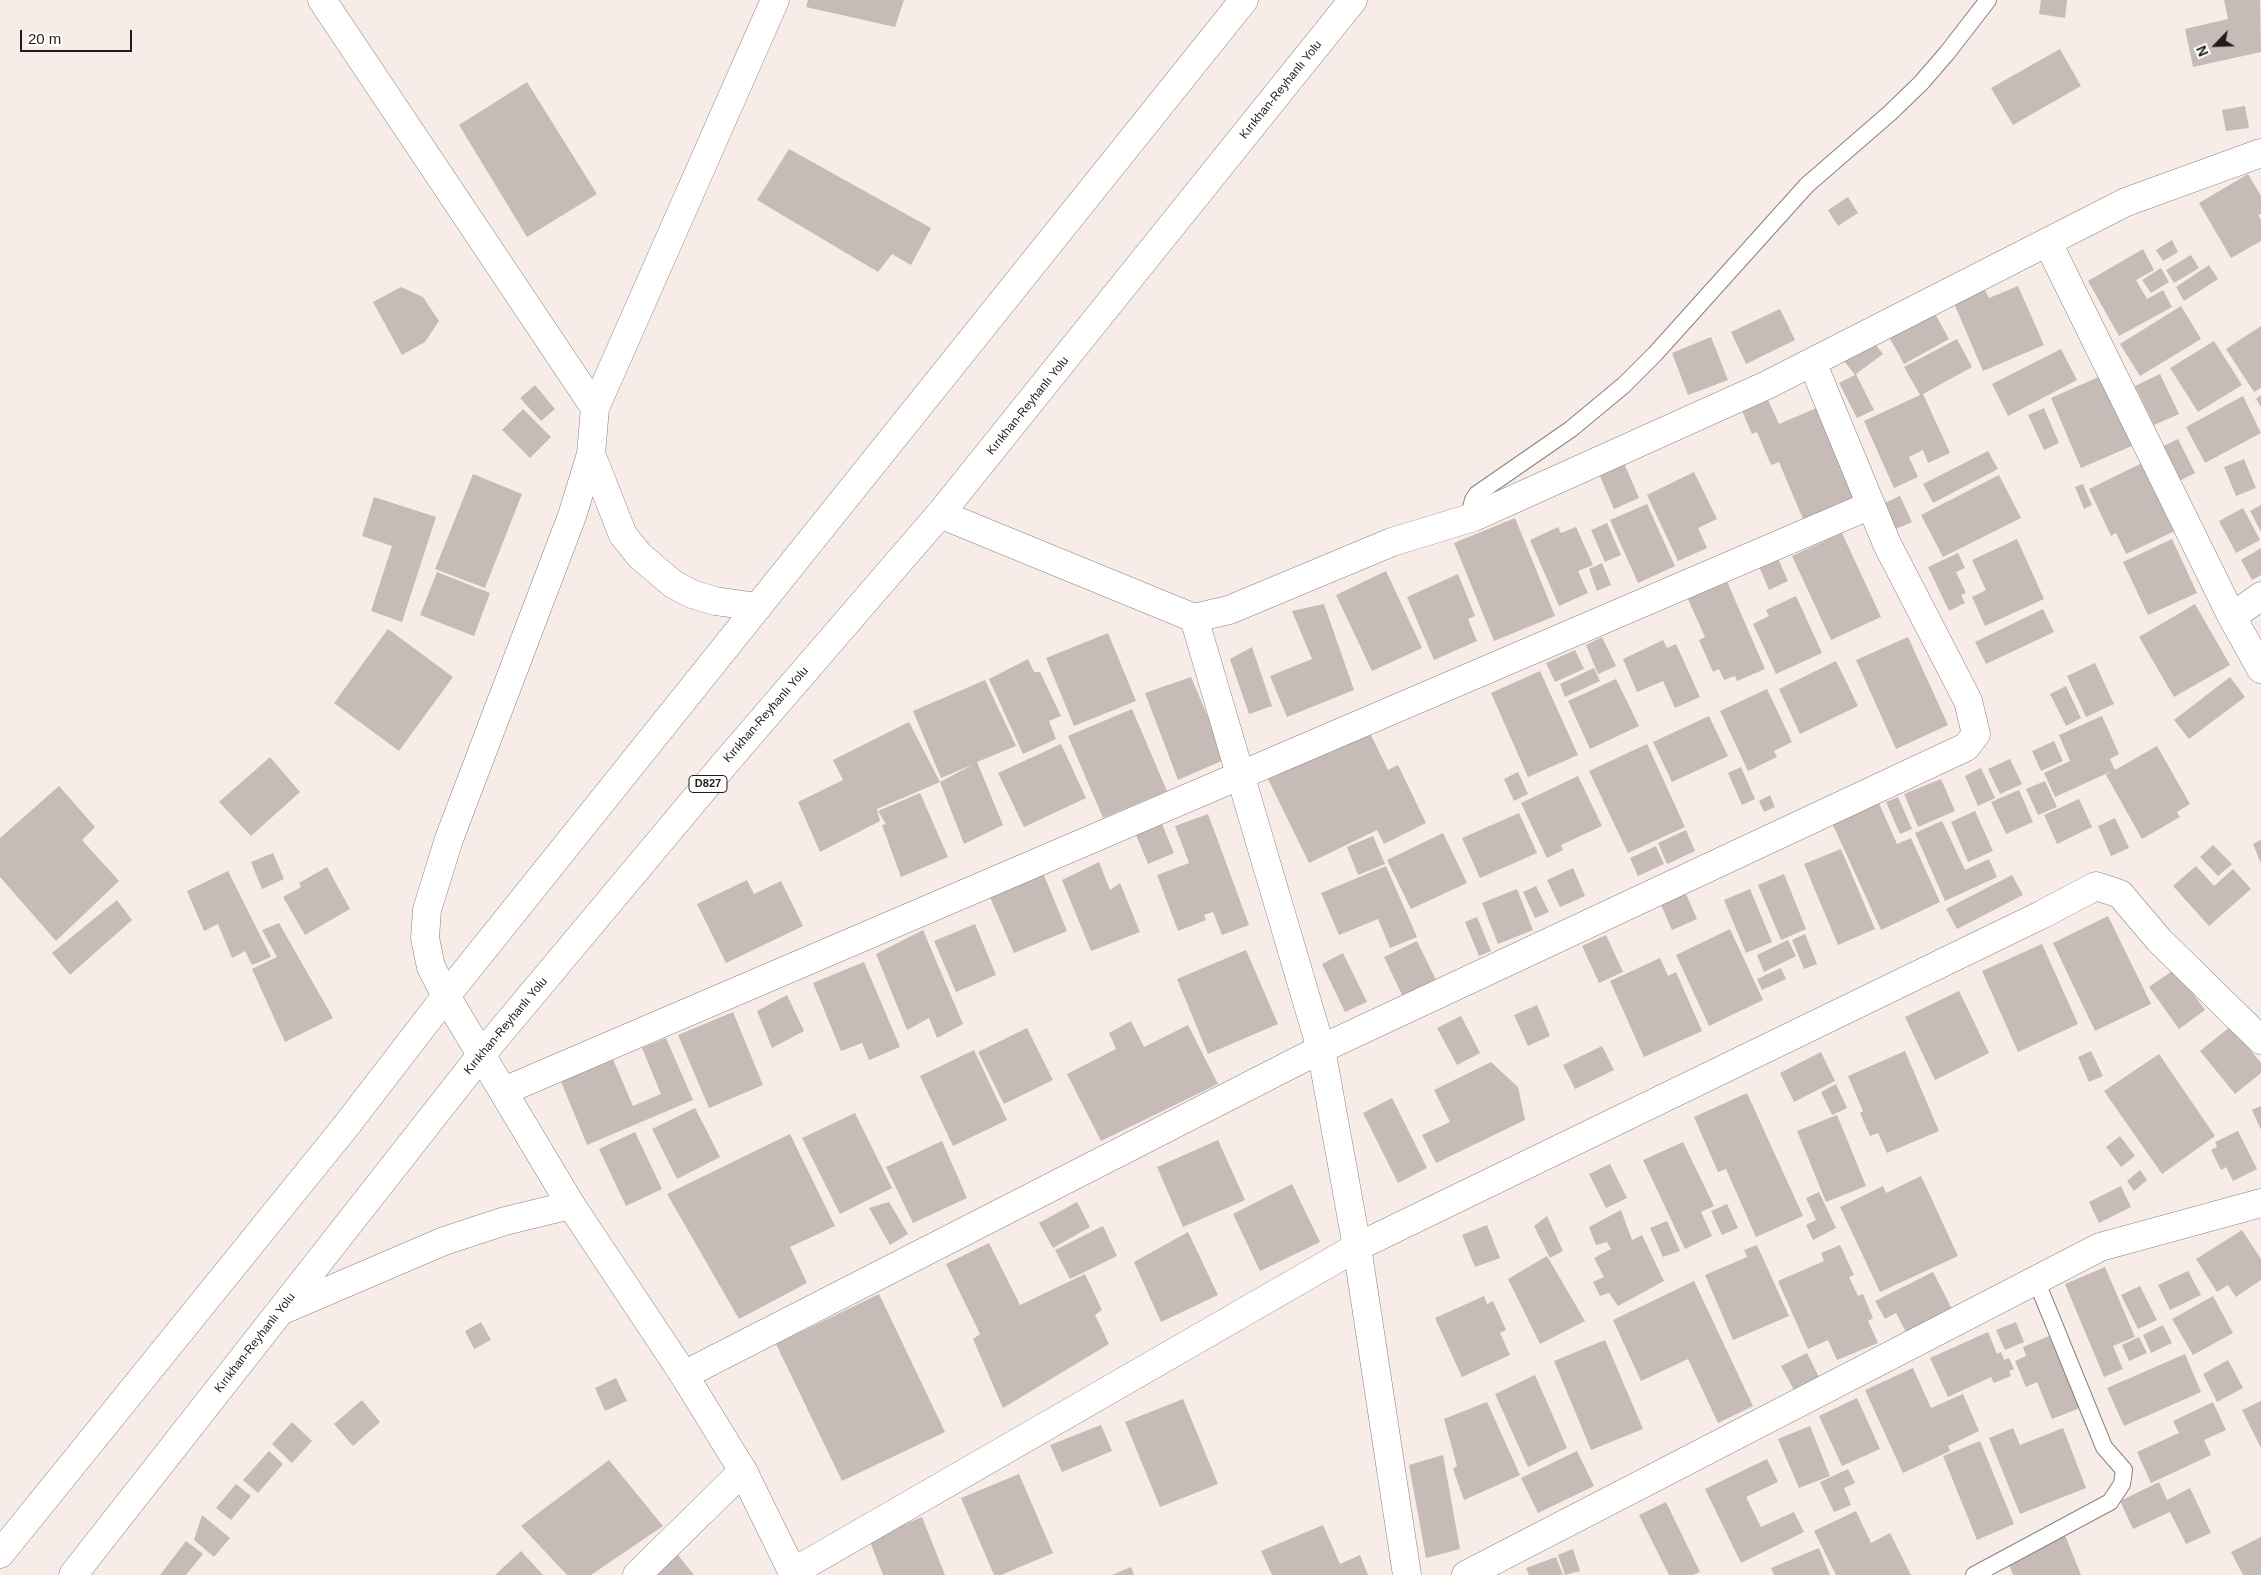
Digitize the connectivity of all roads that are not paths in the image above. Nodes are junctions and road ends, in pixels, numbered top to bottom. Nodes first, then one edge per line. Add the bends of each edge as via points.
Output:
1 (322, 0) edge
2 (776, 0) edge
3 (1244, 0) edge
4 (1353, 0) edge
5 (1988, 0) edge
6 (2261, 153) edge
7 (2048, 243) junction
8 (1812, 362) junction
9 (595, 408) junction
10 (591, 454) junction
11 (1871, 504) junction
12 (940, 514) junction
13 (1474, 517) junction
14 (2261, 596) edge
15 (757, 607) junction
16 (2232, 617) junction
17 (1194, 618) junction
18 (2261, 669) edge
19 (1242, 774) junction
20 (446, 996) junction
21 (2261, 1040) edge
22 (1321, 1049) junction
23 (482, 1054) junction
24 (504, 1091) junction
25 (2261, 1203) edge
26 (571, 1205) junction
27 (1357, 1247) junction
28 (2036, 1280) junction
29 (279, 1312) junction
30 (684, 1375) junction
31 (743, 1471) junction
32 (0, 1554) edge
33 (793, 1574) edge
34 (73, 1575) edge
35 (637, 1575) edge
36 (1407, 1575) edge
37 (1466, 1575) edge
38 (1974, 1575) edge

1 - 9 main road
2 - 9 main road
3 - 15 main road
4 - 12 main road, Kırıkhan-Reyhanlı Yolu / D827
5 - 13 lane via 1920,83 1807,184 1624,385 1571,429 1477,494 1472,500
6 - 7 main road via 2126,202
7 - 8 main road
7 - 16 main road
8 - 11 main road
8 - 13 main road
9 - 10 main road
10 - 15 main road via 623,535 656,571 692,594
10 - 20 main road via 572,516 449,840 427,910 425,938 431,967
11 - 19 main road
11 - 22 main road via 1968,701 1976,734 1966,747
12 - 17 main road
12 - 23 main road, Kırıkhan-Reyhanlı Yolu / D827 via 727,761
13 - 17 main road via 1392,542 1229,610
14 - 16 main road
15 - 20 main road
16 - 18 main road
17 - 19 main road
19 - 22 main road
19 - 24 main road
20 - 23 main road
20 - 32 main road via 346,1126
21 - 27 main road via 2159,940 2120,894 2096,886
22 - 27 main road
22 - 30 main road
23 - 24 main road
23 - 29 main road, Kırıkhan-Reyhanlı Yolu / D827
24 - 26 main road
25 - 28 main road via 2100,1247
26 - 29 main road via 505,1221 444,1241
26 - 30 main road
27 - 33 main road
27 - 36 main road
28 - 37 main road
28 - 38 lane via 2104,1447 2124,1470 2122,1484 2110,1502
29 - 34 main road, Kırıkhan-Reyhanlı Yolu / D827
30 - 31 main road
31 - 33 main road
31 - 35 main road

